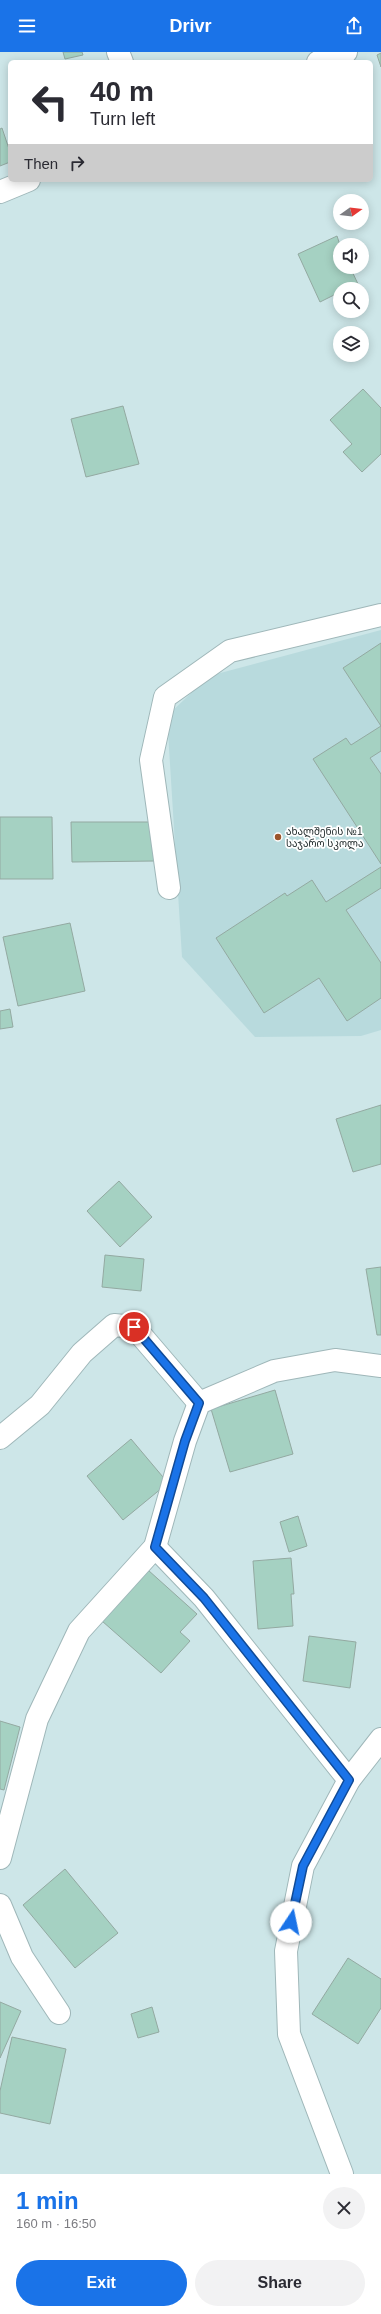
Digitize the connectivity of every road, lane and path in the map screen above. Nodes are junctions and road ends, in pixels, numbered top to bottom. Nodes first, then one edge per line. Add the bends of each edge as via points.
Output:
1 (346, 52) edge
2 (324, 60) edge
3 (24, 182) edge
4 (0, 192) edge
5 (381, 615) edge
6 (169, 888) dead end
7 (381, 1366) edge
8 (199, 1403) junction
9 (0, 1438) edge
10 (155, 1547) junction
11 (381, 1739) edge
12 (349, 1780) junction
13 (0, 1858) edge
14 (0, 1905) edge
15 (59, 2013) dead end
16 (342, 2174) edge

1 - 2 street
3 - 4 street
5 - 6 street via 230,651 165,696 151,760
7 - 8 street via 335,1360 274,1371
8 - 9 street via 134,1327 114,1324 82,1353 40,1406
8 - 10 street via 185,1441
10 - 12 street via 204,1598
10 - 13 street via 79,1631 37,1719
11 - 12 street
12 - 16 street via 303,1866 286,1951 289,2034
14 - 15 street via 22,1957

